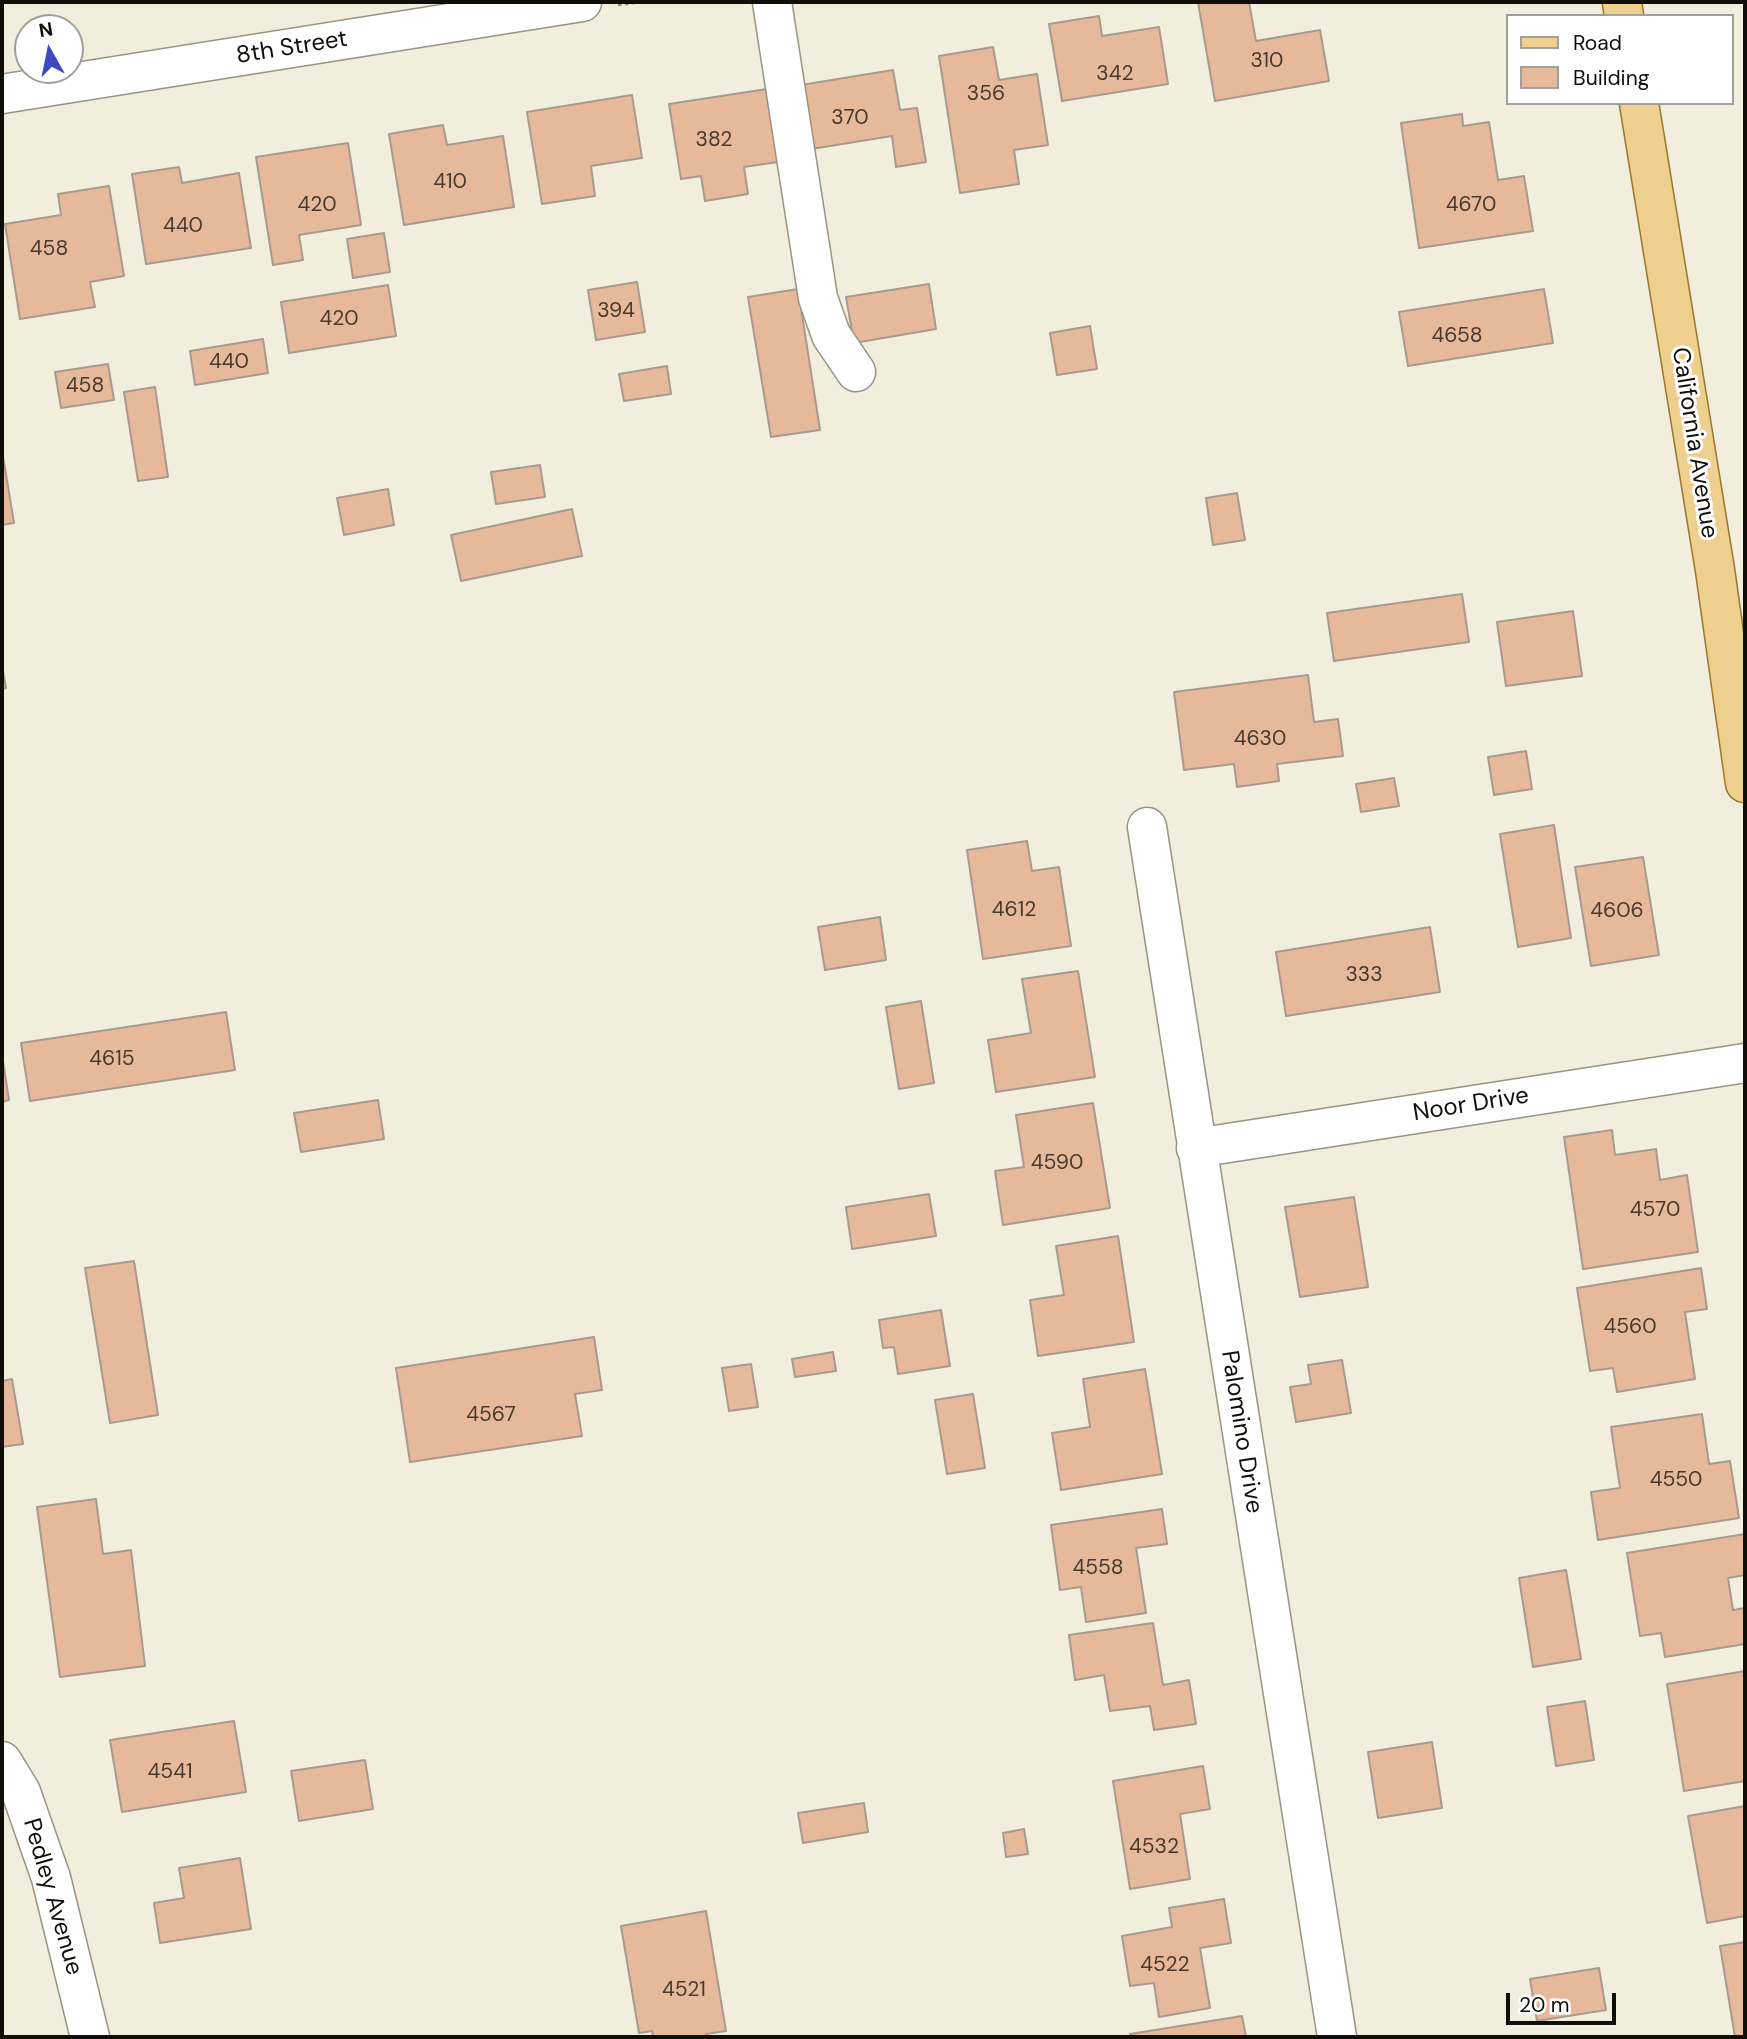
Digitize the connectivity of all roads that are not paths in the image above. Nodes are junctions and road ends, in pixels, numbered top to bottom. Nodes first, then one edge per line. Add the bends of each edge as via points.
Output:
1 (582, 2) edge
2 (772, 2) edge
3 (2, 94) edge
4 (1639, 105) edge
5 (856, 372) dead end
6 (1745, 783) edge
7 (1147, 827) dead end
8 (1745, 1063) edge
9 (1196, 1148) junction
10 (8, 1783) edge
11 (90, 2037) edge
12 (1337, 2037) edge

1 - 3 street, 8th Street
2 - 5 street via 816,286 831,335
4 - 6 main road, California Avenue
7 - 9 street, Palomino Drive
8 - 9 street, Noor Drive
9 - 12 street, Palomino Drive
10 - 11 street, Pedley Avenue via 51,1878

